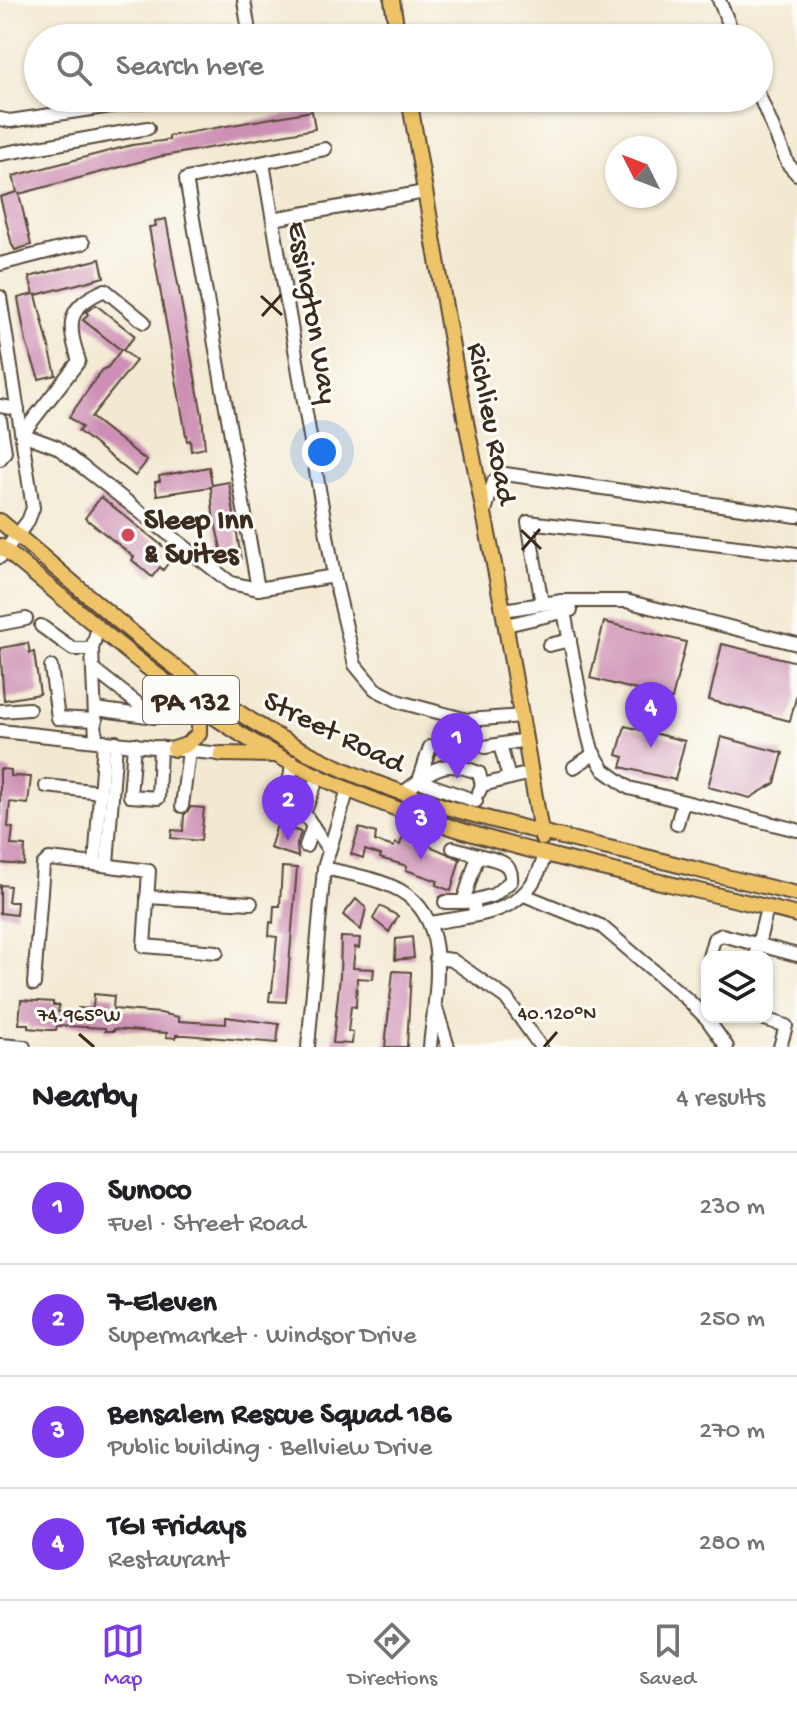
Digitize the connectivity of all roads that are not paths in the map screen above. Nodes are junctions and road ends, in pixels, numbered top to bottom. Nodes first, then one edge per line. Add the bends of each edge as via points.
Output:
1 (244, 0) edge
2 (392, 0) edge
3 (719, 0) edge
4 (248, 24) edge
5 (396, 24) edge
6 (729, 24) edge
7 (71, 112) edge
8 (411, 112) edge
9 (766, 112) edge
10 (0, 119) edge
11 (148, 128) dead end
12 (325, 149) dead end
13 (0, 154) edge
14 (263, 163) junction
15 (797, 174) edge
16 (425, 192) junction
17 (273, 219) junction
18 (83, 243) dead end
19 (0, 264) edge
20 (0, 297) edge
21 (144, 322) dead end
22 (0, 406) edge
23 (18, 409) junction
24 (0, 420) edge
25 (22, 434) junction
26 (0, 459) edge
27 (485, 511) junction
28 (797, 516) edge
29 (0, 521) edge
30 (17, 535) junction
31 (2, 551) edge
32 (797, 554) edge
33 (334, 576) junction
34 (258, 589) junction
35 (542, 604) junction
36 (564, 606) junction
37 (505, 617) junction
38 (26, 619) dead end
39 (0, 624) edge
40 (41, 626) dead end
41 (98, 627) junction
42 (570, 640) junction
43 (797, 644) edge
44 (549, 645) dead end
45 (92, 649) junction
46 (51, 667) dead end
47 (93, 669) junction
48 (182, 693) junction
49 (29, 709) dead end
50 (0, 711) edge
51 (95, 715) junction
52 (522, 716) junction
53 (0, 731) edge
54 (526, 740) junction
55 (106, 741) junction
56 (134, 744) junction
57 (500, 745) junction
58 (430, 747) dead end
59 (485, 747) dead end
60 (174, 749) junction
61 (221, 754) joint
62 (594, 754) junction
63 (289, 760) junction
64 (574, 767) dead end
65 (531, 773) junction
66 (319, 775) junction
67 (509, 778) junction
68 (419, 781) junction
69 (482, 785) junction
70 (46, 786) dead end
71 (348, 789) junction
72 (101, 792) junction
73 (403, 793) junction
74 (130, 796) junction
75 (683, 802) junction
76 (182, 806) dead end
77 (106, 807) junction
78 (284, 807) dead end
79 (474, 808) junction
80 (129, 811) dead end
81 (677, 824) dead end
82 (313, 826) junction
83 (797, 830) edge
84 (541, 832) junction
85 (306, 846) dead end
86 (453, 848) dead end
87 (328, 849) junction
88 (545, 854) junction
89 (478, 855) junction
90 (101, 864) junction
91 (324, 868) junction
92 (524, 895) junction
93 (797, 895) edge
94 (147, 897) junction
95 (445, 902) dead end
96 (468, 902) junction
97 (251, 903) dead end
98 (762, 906) junction
99 (476, 915) junction
100 (797, 915) edge
101 (431, 923) junction
102 (711, 951) edge
103 (757, 951) edge
104 (217, 952) dead end
105 (773, 953) edge
106 (797, 955) edge
107 (436, 958) junction
108 (34, 984) dead end
109 (434, 1001) junction
110 (773, 1022) edge
111 (0, 1045) edge
112 (540, 1046) edge
113 (24, 1047) edge
114 (308, 1047) edge
115 (430, 1047) edge
116 (448, 1047) edge
117 (727, 1047) edge
118 (780, 1047) edge

1 - 4 street
2 - 5 main road
3 - 6 street
7 - 10 street
8 - 16 main road, Richlieu Road
9 - 15 street
11 - 13 street
12 - 14 street
14 - 17 street, Essington Way
14 - 34 street via 186,179
16 - 17 street
16 - 27 main road, Richlieu Road
17 - 33 street, Essington Way
18 - 19 street
20 - 23 street
21 - 25 street via 105,290 86,298 73,313 72,338 79,361
22 - 23 street
23 - 25 street
24 - 26 street via 5,452
25 - 30 street via 33,508
25 - 34 street via 57,447 224,580
27 - 28 street via 494,481 505,474
27 - 37 main road, Richlieu Road
29 - 30 main road, Street Road / PA 132
30 - 31 street
30 - 73 main road, Street Road / PA 132 via 248,718 319,759
31 - 41 main road, Street Road / PA 132
32 - 35 street via 528,522
33 - 34 street
33 - 52 street, Essington Way via 355,665 375,689 400,702 467,720
35 - 36 street
35 - 37 street
36 - 37 street
36 - 42 street
36 - 43 street via 601,601 644,605
37 - 52 main road, Richlieu Road
38 - 39 street
40 - 45 street via 73,649
41 - 45 street
41 - 48 main road, Street Road / PA 132
42 - 44 street
42 - 62 street
45 - 47 street
46 - 51 street via 58,718
47 - 51 street
47 - 51 street via 155,717
48 - 60 main road via 200,726 193,740
48 - 63 main road, Street Road / PA 132
49 - 50 street
51 - 55 street
52 - 54 main road, Richlieu Road
53 - 55 street
54 - 57 street
54 - 65 main road, Richlieu Road
55 - 56 street
55 - 72 street
55 - 77 street
56 - 60 street
56 - 74 street
57 - 59 street
57 - 67 street
58 - 68 street
60 - 61 street
60 - 74 street via 158,798
60 - 76 street
61 - 63 main road
62 - 64 street
62 - 75 street via 604,770 629,788
63 - 66 main road, Street Road / PA 132
63 - 78 street
65 - 67 street
65 - 84 main road, Richlieu Road
66 - 71 main road, Street Road / PA 132
66 - 82 street via 304,813
67 - 69 street
68 - 69 street via 441,766 460,765 479,773
68 - 73 street
68 - 79 street
69 - 79 street
70 - 72 street
71 - 87 street
71 - 88 main road, Street Road / PA 132 via 416,816
72 - 77 street
73 - 79 main road, Street Road / PA 132
74 - 80 street
75 - 81 street
75 - 83 street
77 - 90 street
79 - 84 main road, Street Road / PA 132
82 - 85 street
82 - 87 street
84 - 88 main road, Richlieu Road
84 - 93 main road, Street Road / PA 132
86 - 89 street
87 - 91 street
88 - 92 street via 540,874
88 - 98 main road, Street Road / PA 132
89 - 96 street
89 - 96 street via 506,863 511,881 494,895
90 - 94 street via 149,871
90 - 108 street via 49,859 43,865
91 - 101 street via 402,891
91 - 114 street
92 - 99 street via 507,908
92 - 117 street via 601,926 688,1000
93 - 98 main road via 784,905
94 - 97 street
94 - 104 street via 144,946
95 - 96 street
96 - 99 street
98 - 100 main road, Street Road / PA 132
98 - 103 street
99 - 101 street
101 - 107 street
102 - 103 street via 714,939 722,935
105 - 106 street
107 - 109 street
107 - 112 street via 452,960 506,998
109 - 115 street
109 - 116 street
110 - 118 street via 786,1026
111 - 113 street

